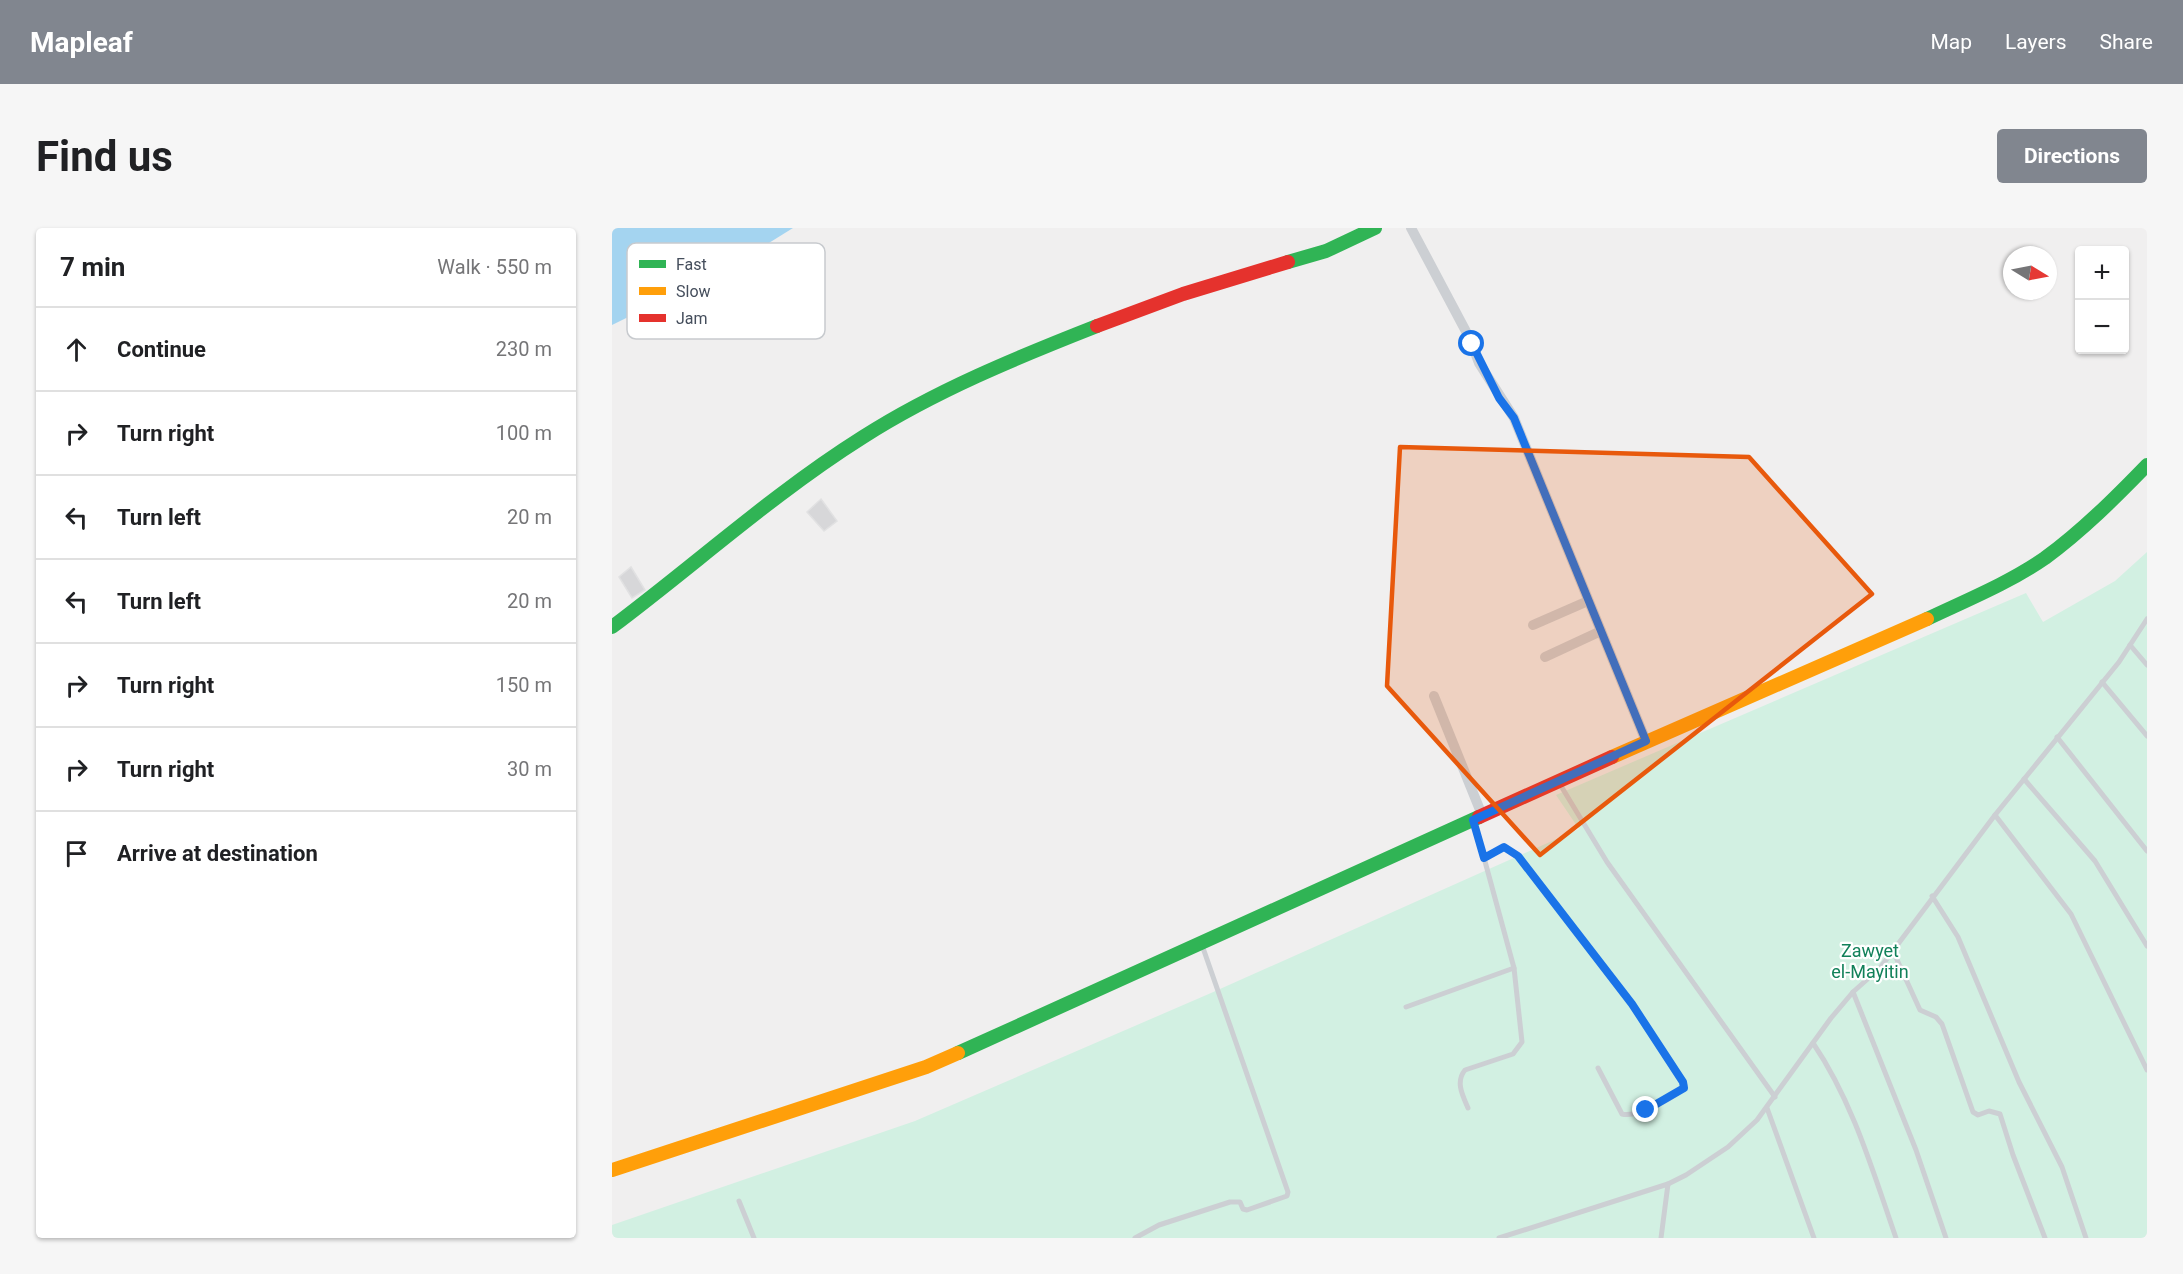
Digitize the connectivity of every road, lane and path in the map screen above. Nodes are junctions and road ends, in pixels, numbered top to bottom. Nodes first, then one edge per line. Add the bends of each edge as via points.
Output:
1 (1375, 228) edge
2 (1411, 228) edge
3 (2147, 465) edge
4 (1588, 601) junction
5 (2147, 619) edge
6 (1533, 625) dead end
7 (612, 627) edge
8 (1601, 631) junction
9 (2130, 645) junction
10 (1545, 657) dead end
11 (2147, 665) edge
12 (2102, 682) junction
13 (1434, 696) dead end
14 (2057, 736) junction
15 (2147, 736) edge
16 (1646, 741) junction
17 (2024, 779) junction
18 (1557, 780) junction
19 (1995, 815) junction
20 (1478, 818) junction
21 (2147, 851) edge
22 (1484, 858) junction
23 (1932, 896) junction
24 (1201, 944) junction
25 (2147, 946) edge
26 (1893, 951) junction
27 (1514, 968) junction
28 (1853, 992) junction
29 (1406, 1007) dead end
30 (1813, 1043) junction
31 (1598, 1068) dead end
32 (2147, 1070) edge
33 (1775, 1097) junction
34 (1767, 1107) junction
35 (1468, 1108) dead end
36 (612, 1170) edge
37 (1668, 1184) junction
38 (739, 1202) dead end
39 (754, 1238) edge
40 (1135, 1238) edge
41 (1499, 1238) edge
42 (1661, 1238) edge
43 (1814, 1238) edge
44 (1896, 1238) edge
45 (1946, 1238) edge
46 (2045, 1238) edge
47 (2086, 1238) edge

1 - 7 main road via 1326,251 1183,294 1064,339 942,393 864,436 790,486
2 - 4 street via 1479,363 1514,418
3 - 16 main road via 2046,557 2006,582 1870,646
4 - 6 street
4 - 8 street
5 - 9 lane
8 - 10 street
8 - 16 street
9 - 11 lane
9 - 12 lane
12 - 14 lane
12 - 15 lane
13 - 20 street
14 - 17 lane
14 - 21 lane
16 - 18 main road
17 - 19 lane
17 - 25 lane via 2095,861
18 - 20 main road
18 - 33 lane via 1607,862
19 - 23 lane
19 - 32 lane via 2071,914
20 - 22 lane
20 - 24 main road
22 - 27 lane
22 - 31 lane via 1504,847 1518,856 1632,1004 1685,1085 1676,1095 1626,1115
23 - 26 lane
23 - 47 lane via 1958,938 2019,1082 2062,1167
24 - 36 main road via 926,1067
24 - 40 lane via 1288,1192 1287,1196 1247,1210 1240,1202 1230,1203 1159,1225
26 - 28 lane
26 - 46 lane via 1920,1010 1942,1024 1973,1112 2000,1114
27 - 29 lane
27 - 35 lane via 1522,1042 1513,1054 1465,1070 1459,1082
28 - 30 lane
28 - 45 lane via 1916,1150
30 - 33 lane
30 - 44 lane via 1834,1074
33 - 34 lane
34 - 37 lane via 1728,1147
34 - 43 lane
37 - 41 lane
37 - 42 lane
38 - 39 lane

